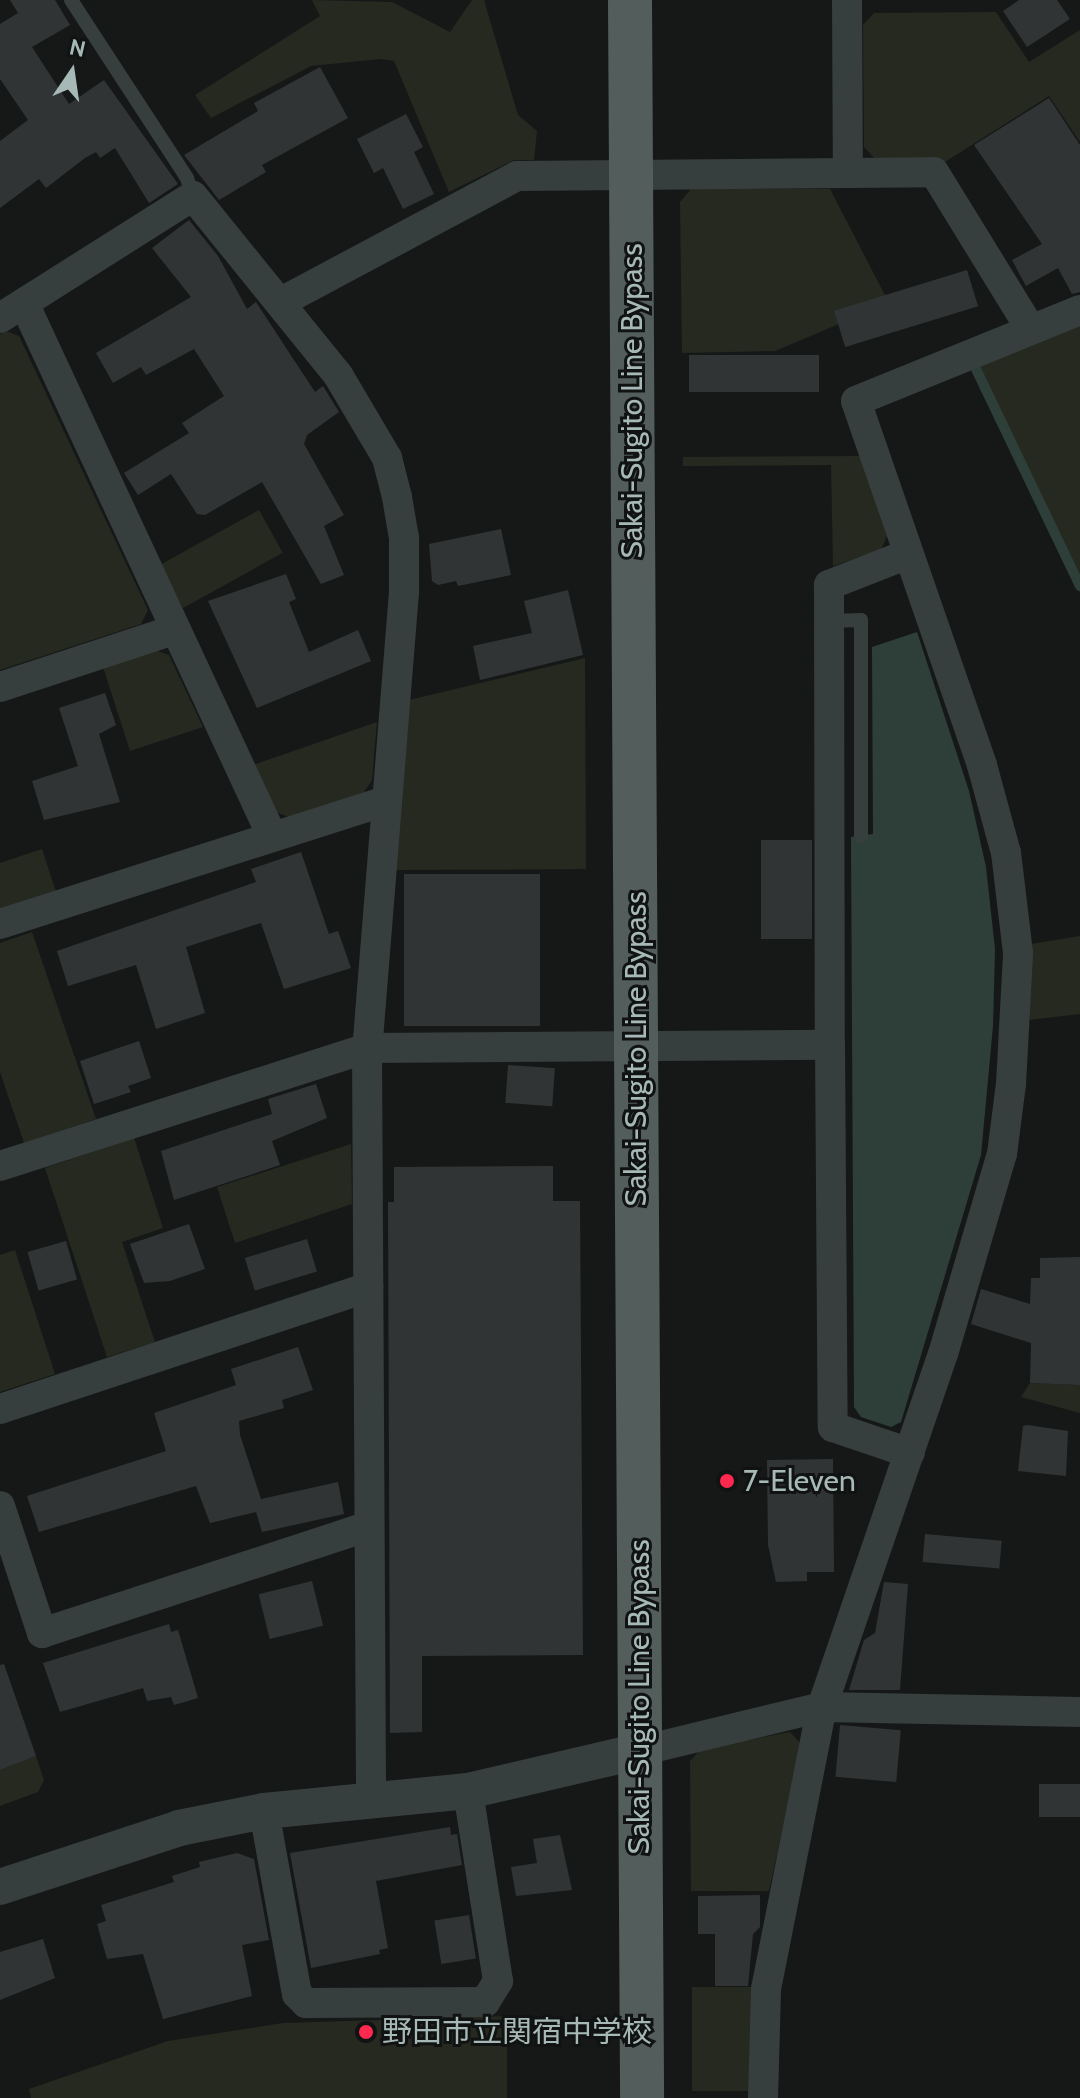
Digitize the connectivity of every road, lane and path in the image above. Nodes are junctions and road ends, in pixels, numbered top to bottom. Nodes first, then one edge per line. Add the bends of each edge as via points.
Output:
1 (71, 0) edge
2 (630, 0) edge
3 (847, 0) edge
4 (630, 171) junction
5 (848, 173) junction
6 (193, 196) junction
7 (281, 302) junction
8 (12, 310) edge
9 (1080, 310) edge
10 (1030, 328) junction
11 (908, 554) junction
12 (830, 621) junction
13 (173, 630) junction
14 (0, 687) edge
15 (385, 801) junction
16 (272, 836) junction
17 (861, 836) dead end
18 (0, 924) edge
19 (636, 1045) junction
20 (830, 1045) junction
21 (367, 1048) junction
22 (0, 1166) edge
23 (368, 1287) junction
24 (0, 1409) edge
25 (910, 1453) junction
26 (0, 1506) edge
27 (369, 1526) junction
28 (822, 1707) junction
29 (1080, 1712) edge
30 (640, 1751) junction
31 (468, 1791) junction
32 (371, 1798) junction
33 (264, 1811) junction
34 (0, 1887) edge
35 (642, 2098) edge
36 (763, 2098) edge

1 - 6 lane via 187,178
2 - 4 main road, Sakai-Sugito Line Bypass
3 - 5 street
4 - 5 street
4 - 7 street via 517,176
4 - 19 main road, Sakai-Sugito Line Bypass
5 - 10 street via 934,172
6 - 7 street
6 - 8 street
7 - 15 street via 366,418 387,458 397,497 404,592
8 - 13 street
9 - 10 street
10 - 11 street via 856,401
11 - 12 street via 829,585
11 - 25 street via 982,765 1006,853 1018,953 1002,1154
12 - 17 lane via 861,620
12 - 20 street
13 - 14 street
13 - 16 street
15 - 16 street
15 - 21 street
16 - 18 street
19 - 20 street
19 - 21 street
19 - 30 main road, Sakai-Sugito Line Bypass
20 - 25 street via 833,1427
21 - 22 street
21 - 23 street
23 - 24 street
23 - 27 street
25 - 28 street
26 - 27 street via 42,1633
27 - 32 street
28 - 29 street
28 - 30 street
28 - 36 street via 766,1989
30 - 31 street
30 - 35 main road, Sakai-Sugito Line Bypass
31 - 32 street
31 - 33 street via 498,1981 485,2002 306,2003 297,1994
32 - 33 street
33 - 34 street via 179,1828

